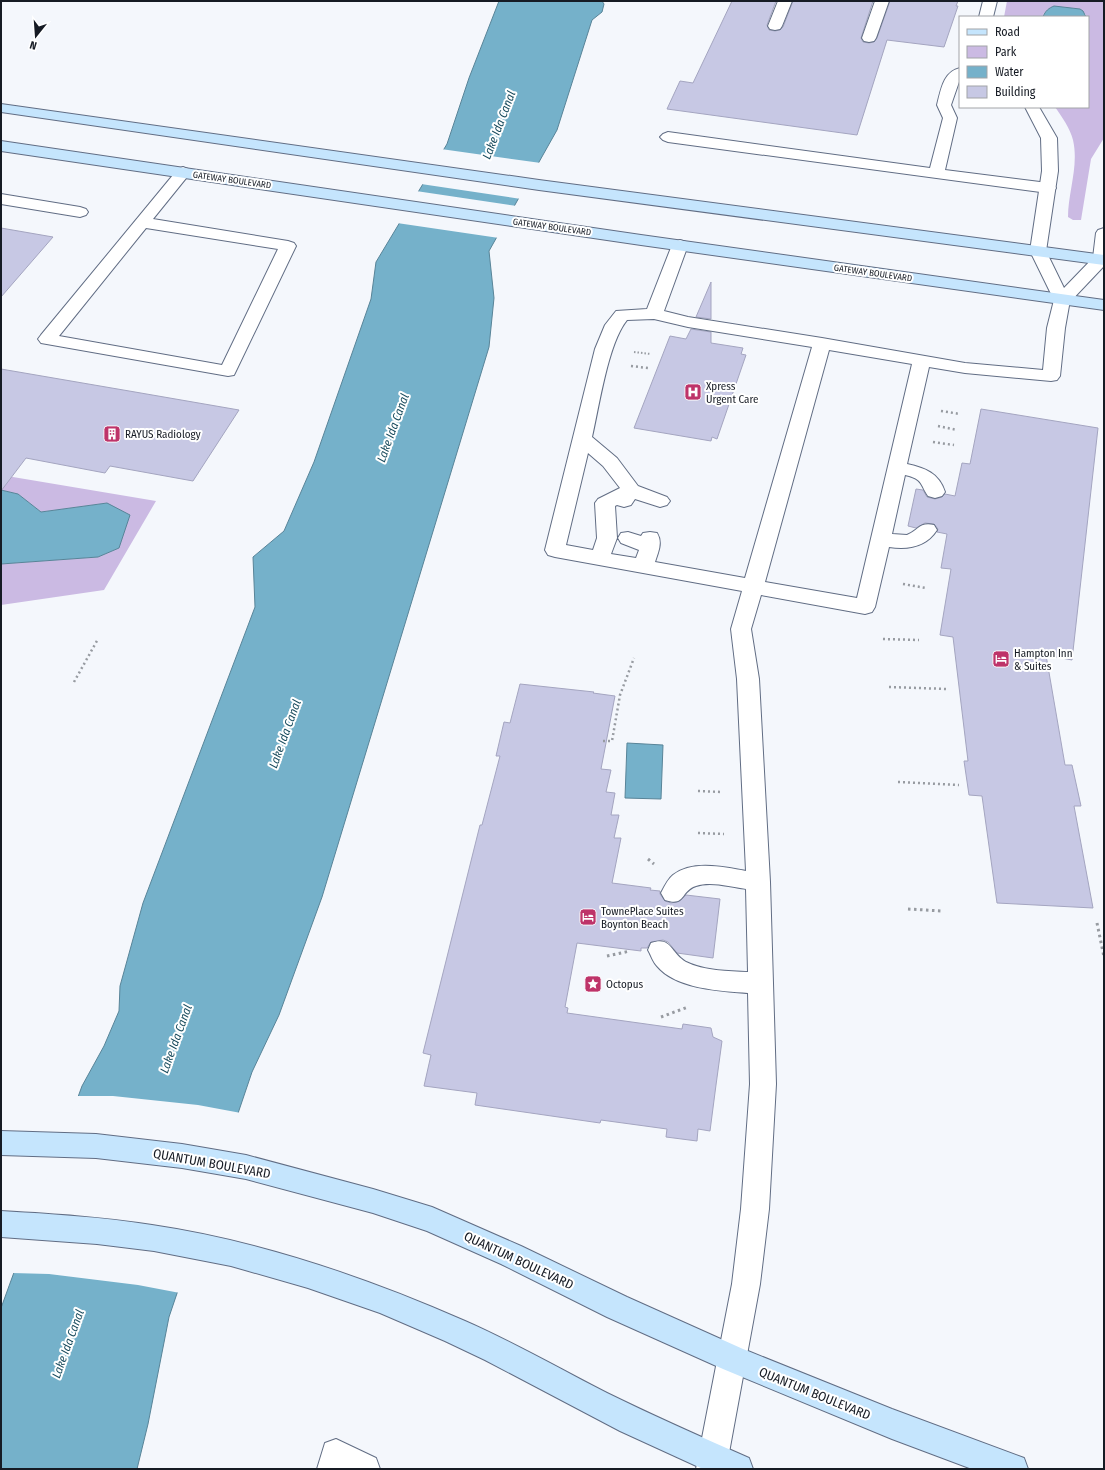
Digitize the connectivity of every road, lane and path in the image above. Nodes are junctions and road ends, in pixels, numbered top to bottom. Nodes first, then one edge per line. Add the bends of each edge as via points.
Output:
1 (785, 1) edge
2 (882, 1) edge
3 (990, 1) edge
4 (986, 16) edge
5 (775, 26) dead end
6 (868, 38) dead end
7 (959, 72) edge
8 (1, 108) edge
9 (1033, 108) edge
10 (668, 137) dead end
11 (1, 146) edge
12 (183, 172) junction
13 (936, 174) junction
14 (1048, 188) junction
15 (1, 199) edge
16 (80, 212) dead end
17 (142, 222) junction
18 (1104, 233) edge
19 (680, 245) junction
20 (1038, 251) junction
21 (1103, 260) edge
22 (1062, 300) junction
23 (1104, 305) edge
24 (654, 314) junction
25 (822, 343) junction
26 (631, 352) dead end
27 (651, 354) dead end
28 (922, 360) junction
29 (628, 366) dead end
30 (648, 368) dead end
31 (939, 411) dead end
32 (960, 414) dead end
33 (936, 426) dead end
34 (957, 430) dead end
35 (582, 439) junction
36 (933, 442) dead end
37 (954, 445) dead end
38 (897, 468) junction
39 (936, 492) dead end
40 (927, 530) dead end
41 (628, 538) dead end
42 (880, 539) junction
43 (600, 558) junction
44 (644, 566) junction
45 (896, 582) dead end
46 (752, 587) junction
47 (926, 588) dead end
48 (98, 639) dead end
49 (883, 640) dead end
50 (919, 640) dead end
51 (634, 658) dead end
52 (74, 682) dead end
53 (889, 687) dead end
54 (947, 689) dead end
55 (603, 741) dead end
56 (898, 782) dead end
57 (959, 784) dead end
58 (698, 791) dead end
59 (726, 792) dead end
60 (698, 833) dead end
61 (732, 834) dead end
62 (758, 882) junction
63 (673, 893) dead end
64 (908, 909) dead end
65 (942, 911) dead end
66 (1097, 923) dead end
67 (635, 950) dead end
68 (660, 950) dead end
69 (607, 956) dead end
70 (1104, 957) edge
71 (759, 983) junction
72 (689, 1007) dead end
73 (661, 1017) dead end
74 (1, 1143) edge
75 (1, 1224) edge
76 (733, 1359) junction
77 (720, 1465) edge
78 (332, 1469) edge
79 (365, 1469) edge
80 (1013, 1469) edge

1 - 5 street
2 - 6 street
3 - 4 street
7 - 13 street via 952,78 944,105 950,118
8 - 20 main road via 539,185
9 - 14 street via 1049,138
10 - 13 street
11 - 12 main road, GATEWAY BOULEVARD
12 - 17 street
12 - 19 main road, GATEWAY BOULEVARD
13 - 14 street
14 - 20 street
15 - 16 street
17 - 17 street via 47,339 228,370 288,246
18 - 21 street
19 - 22 main road, GATEWAY BOULEVARD
19 - 24 street
20 - 21 main road
20 - 22 street
21 - 22 street
22 - 23 main road, GATEWAY BOULEVARD
22 - 28 street via 1051,376 965,368
24 - 25 street via 688,322
24 - 35 street via 622,315 614,325 604,349
25 - 28 street
25 - 46 street
26 - 27 path
28 - 38 street
29 - 30 path
31 - 32 path
33 - 34 path
35 - 43 street via 555,550
35 - 43 street via 610,462 640,499 605,502 608,538
36 - 37 path
38 - 39 street via 919,472 934,485
38 - 42 street
40 - 42 street via 910,542
41 - 44 street via 656,541
42 - 46 street via 865,607
43 - 44 street
44 - 46 street
45 - 47 path
46 - 62 street via 741,629 748,679
48 - 52 path
49 - 50 path
51 - 55 path via 620,695 612,741
53 - 54 path
56 - 57 path
58 - 59 path
60 - 61 path
62 - 63 street via 694,875 682,881
62 - 71 street
64 - 65 path
66 - 70 path
67 - 69 path
68 - 71 street via 667,961 690,975
71 - 76 street via 763,1092 753,1224
72 - 73 path
74 - 76 main road, QUANTUM BOULEVARD via 96,1146 182,1156 246,1167 373,1201 432,1220
75 - 77 main road via 154,1238 265,1261 362,1294 455,1331
76 - 77 street
76 - 80 main road, QUANTUM BOULEVARD via 892,1424
78 - 79 street via 336,1454

